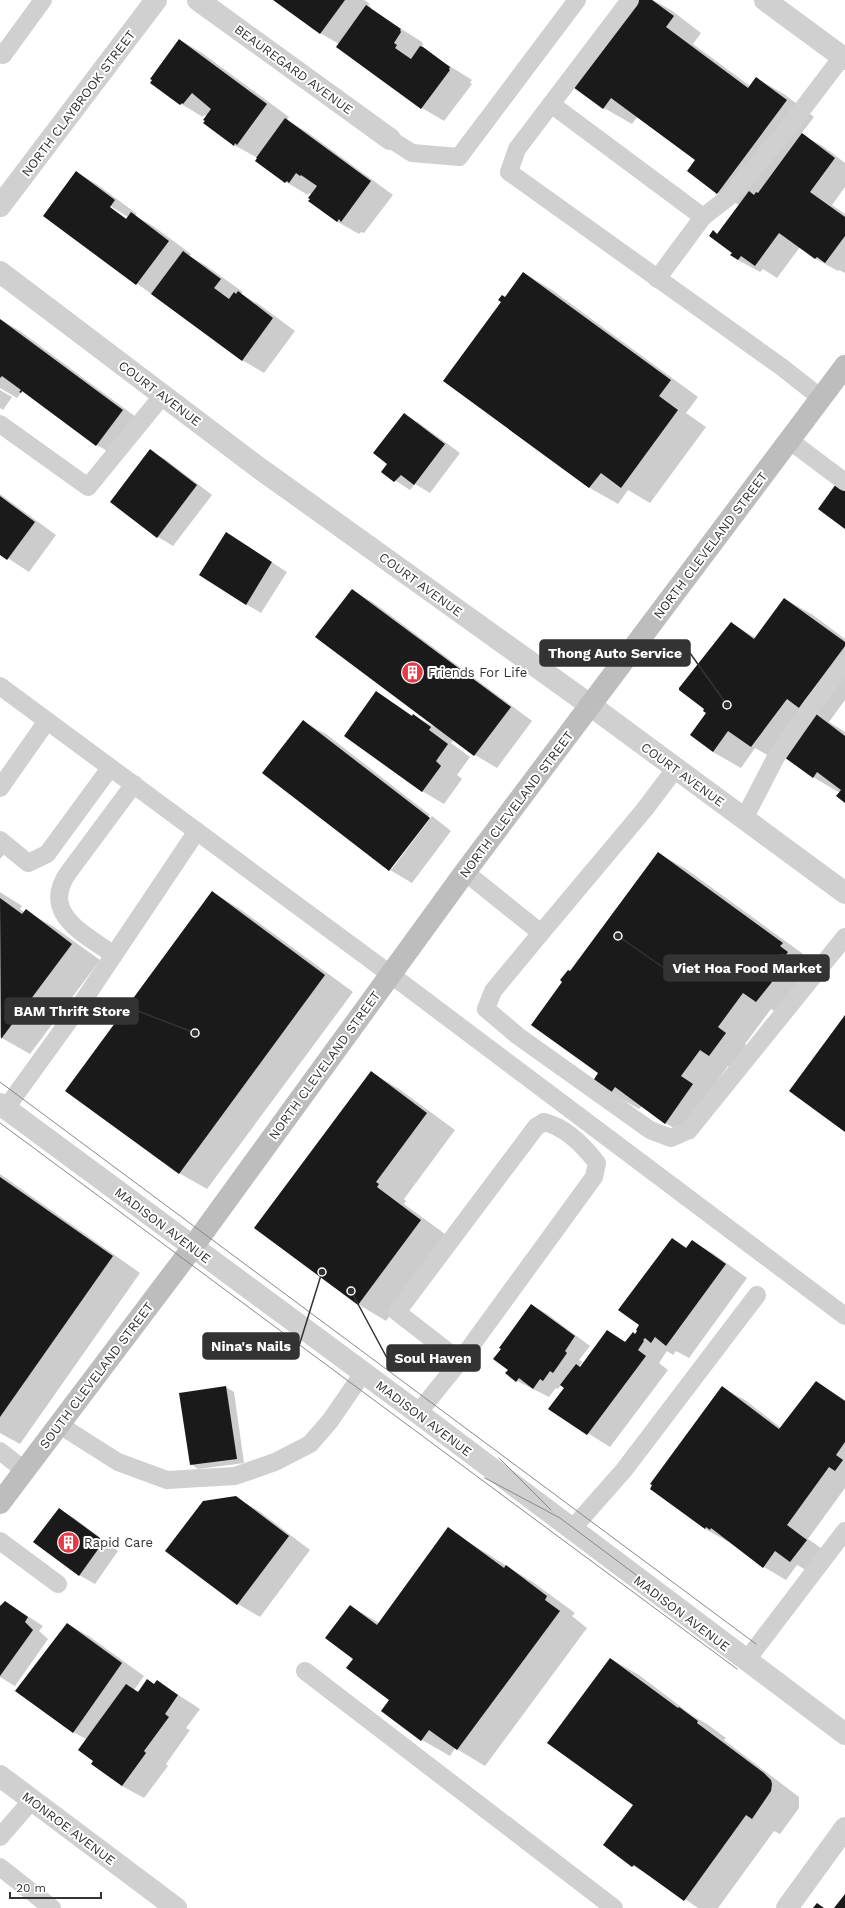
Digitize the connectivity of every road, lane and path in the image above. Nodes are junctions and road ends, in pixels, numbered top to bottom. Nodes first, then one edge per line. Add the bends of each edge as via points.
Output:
1 (43, 0) edge
2 (156, 0) edge
3 (198, 0) edge
4 (577, 0) edge
5 (630, 0) edge
6 (765, 0) edge
7 (0, 52) edge
8 (844, 58) edge
9 (552, 104) junction
10 (390, 138) joint
11 (0, 206) edge
12 (703, 217) junction
13 (0, 272) edge
14 (658, 279) junction
15 (845, 366) edge
16 (163, 395) junction
17 (821, 398) junction
18 (0, 424) edge
19 (789, 440) junction
20 (845, 482) edge
21 (845, 663) edge
22 (0, 686) edge
23 (590, 705) junction
24 (47, 720) junction
25 (110, 768) junction
26 (674, 769) junction
27 (134, 784) junction
28 (0, 788) edge
29 (744, 819) junction
30 (197, 831) junction
31 (0, 840) edge
32 (465, 872) junction
33 (845, 893) edge
34 (541, 932) junction
35 (845, 937) edge
36 (114, 955) junction
37 (390, 974) junction
38 (3, 1106) edge
39 (192, 1247) junction
40 (757, 1295) dead end
41 (845, 1316) edge
42 (460, 1361) junction
43 (363, 1373) junction
44 (418, 1413) junction
45 (58, 1424) junction
46 (0, 1451) edge
47 (24, 1470) junction
48 (0, 1503) edge
49 (572, 1529) junction
50 (845, 1531) edge
51 (0, 1541) edge
52 (58, 1584) dead end
53 (746, 1661) junction
54 (305, 1671) dead end
55 (845, 1734) edge
56 (0, 1776) edge
57 (32, 1800) junction
58 (845, 1828) edge
59 (0, 1837) edge
60 (0, 1867) edge
61 (52, 1908) edge
62 (176, 1908) edge
63 (614, 1908) edge
64 (787, 1908) edge

1 - 7 lane via 3,55
2 - 11 street, NORTH CLAYBROOK STREET
3 - 10 street, BEAUREGARD AVENUE
4 - 10 lane via 459,157 412,153
5 - 9 lane
6 - 8 street
8 - 12 lane via 730,196
9 - 12 lane
9 - 14 lane via 517,149 510,172
12 - 14 lane
13 - 16 street, COURT AVENUE
14 - 17 lane
15 - 17 main road, NORTH CLEVELAND STREET
16 - 18 lane via 88,487
16 - 23 street, COURT AVENUE via 259,468
17 - 19 main road, NORTH CLEVELAND STREET
19 - 20 lane
19 - 23 main road, NORTH CLEVELAND STREET
21 - 29 lane via 776,757
22 - 24 lane
23 - 26 street, COURT AVENUE
23 - 32 main road, NORTH CLEVELAND STREET
24 - 25 lane
24 - 28 lane
25 - 27 lane
25 - 31 lane via 47,854 28,863
26 - 29 street, COURT AVENUE
26 - 34 lane via 645,809
27 - 30 lane
27 - 36 lane via 60,884 58,897 61,910 68,921
29 - 33 street, COURT AVENUE
30 - 36 lane
30 - 37 lane
32 - 34 lane
32 - 37 main road, NORTH CLEVELAND STREET
34 - 35 lane via 493,991 486,1009 650,1130 671,1138 689,1130
36 - 38 lane via 79,1008
37 - 39 main road, NORTH CLEVELAND STREET
37 - 41 lane
38 - 39 street, MADISON AVENUE
39 - 43 street, MADISON AVENUE
39 - 45 main road, SOUTH CLEVELAND STREET
40 - 49 lane via 624,1470
42 - 42 lane via 594,1177 597,1163 588,1151 556,1125 544,1122 536,1127 397,1312
42 - 44 lane
43 - 44 street, MADISON AVENUE
43 - 45 lane via 330,1421 310,1444 275,1462 234,1476 167,1480 118,1462
44 - 49 street, MADISON AVENUE
45 - 47 main road, SOUTH CLEVELAND STREET
46 - 47 lane
47 - 48 main road, SOUTH CLEVELAND STREET
49 - 53 street, MADISON AVENUE
50 - 53 lane
51 - 52 lane
53 - 55 street, MADISON AVENUE
54 - 63 lane
56 - 57 street, MONROE AVENUE
57 - 59 lane
57 - 62 street, MONROE AVENUE
58 - 64 street
60 - 61 lane

